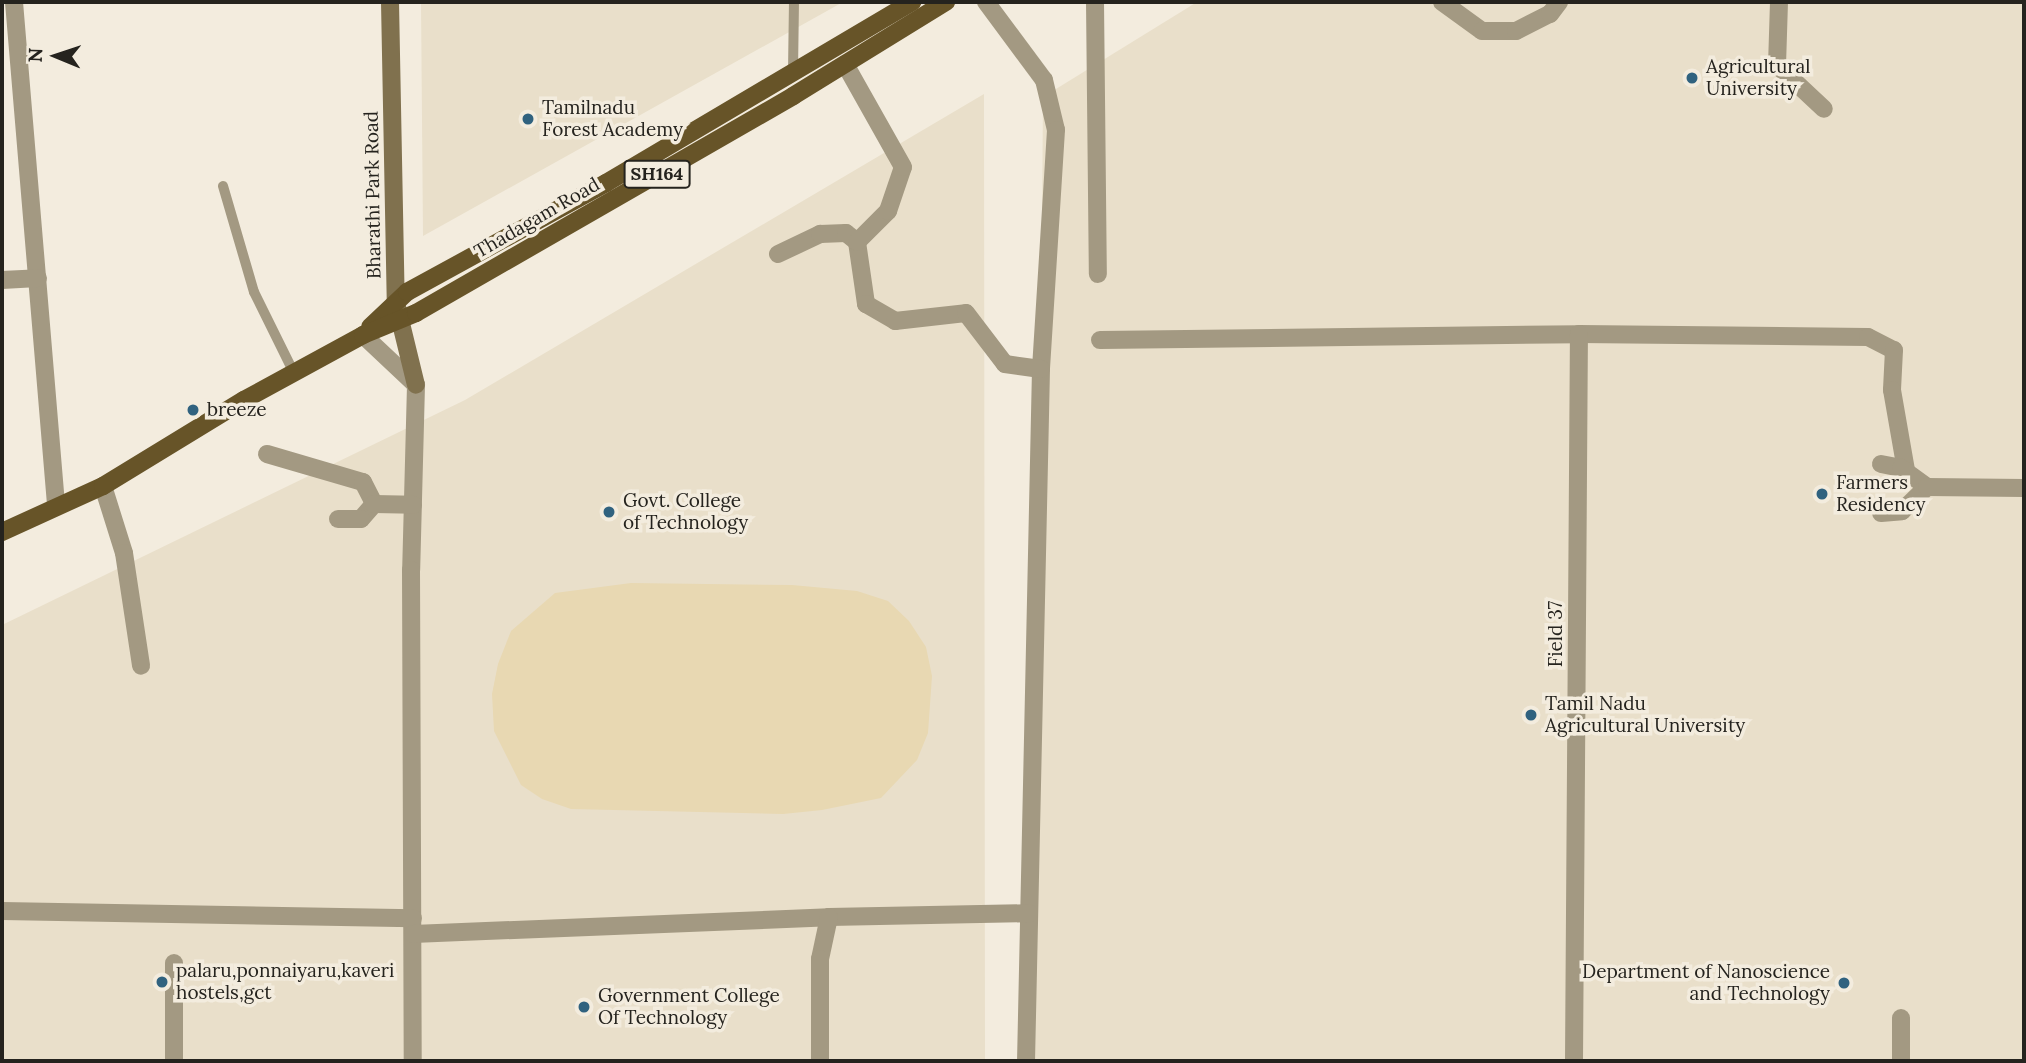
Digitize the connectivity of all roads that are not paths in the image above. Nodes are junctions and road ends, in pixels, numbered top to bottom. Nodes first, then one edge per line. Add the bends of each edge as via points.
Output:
1 (14, 2) edge
2 (390, 2) edge
3 (794, 2) edge
4 (912, 2) edge
5 (946, 2) edge
6 (986, 2) edge
7 (1095, 2) edge
8 (1442, 2) edge
9 (1559, 2) edge
10 (1779, 2) edge
11 (845, 64) junction
12 (793, 72) junction
13 (1824, 108) dead end
14 (223, 186) dead end
15 (857, 242) junction
16 (778, 254) dead end
17 (1097, 274) dead end
18 (38, 278) junction
19 (2, 280) edge
20 (399, 310) junction
21 (1579, 334) junction
22 (363, 335) junction
23 (1100, 340) dead end
24 (1041, 369) junction
25 (294, 373) junction
26 (416, 386) junction
27 (267, 454) dead end
28 (1881, 464) dead end
29 (1906, 470) junction
30 (103, 486) junction
31 (1927, 487) junction
32 (2024, 488) edge
33 (56, 504) junction
34 (373, 504) junction
35 (413, 505) junction
36 (1881, 513) dead end
37 (338, 520) dead end
38 (2, 532) edge
39 (141, 666) dead end
40 (2, 911) edge
41 (1029, 913) junction
42 (829, 917) junction
43 (413, 926) junction
44 (174, 963) dead end
45 (1901, 1018) dead end
46 (174, 1061) edge
47 (413, 1061) edge
48 (820, 1061) edge
49 (1026, 1061) edge
50 (1573, 1061) edge
51 (1901, 1061) edge

1 - 18 street
2 - 20 main road, Bharathi Park Road
3 - 12 lane
4 - 12 main road, Thadagam Road / SH164
5 - 11 main road, Thadagam Road / SH164
6 - 24 street via 1044,80 1056,130
7 - 17 street
8 - 9 street via 1482,31 1516,31 1550,14
10 - 13 street via 1777,65
11 - 15 street via 903,167 888,211
11 - 20 main road, Thadagam Road / SH164
12 - 20 main road, Thadagam Road / SH164 via 606,183 407,292
14 - 25 lane via 254,292
15 - 16 street via 846,233 820,234
15 - 24 street via 866,303 895,321 966,313 1005,364
18 - 19 street
18 - 33 street
20 - 22 main road, Thadagam Road / SH164
20 - 26 main road, Bharathi Park Road
21 - 23 street
21 - 29 street via 1868,337 1894,350 1892,390
21 - 50 street, Field 37
22 - 25 main road, Thadagam Road / SH164
22 - 26 street
24 - 41 street
25 - 30 main road, Thadagam Road / SH164
26 - 35 street
27 - 34 street via 363,482
28 - 29 street
29 - 31 street
30 - 33 main road, Thadagam Road / SH164
30 - 39 street via 124,553
31 - 32 street
31 - 36 street via 1902,511
33 - 38 main road, Thadagam Road / SH164
34 - 35 street
34 - 37 street via 361,519
35 - 43 street
40 - 43 street
41 - 42 street
41 - 49 street
42 - 43 street
42 - 48 street via 820,959
43 - 47 street
44 - 46 street
45 - 51 street

